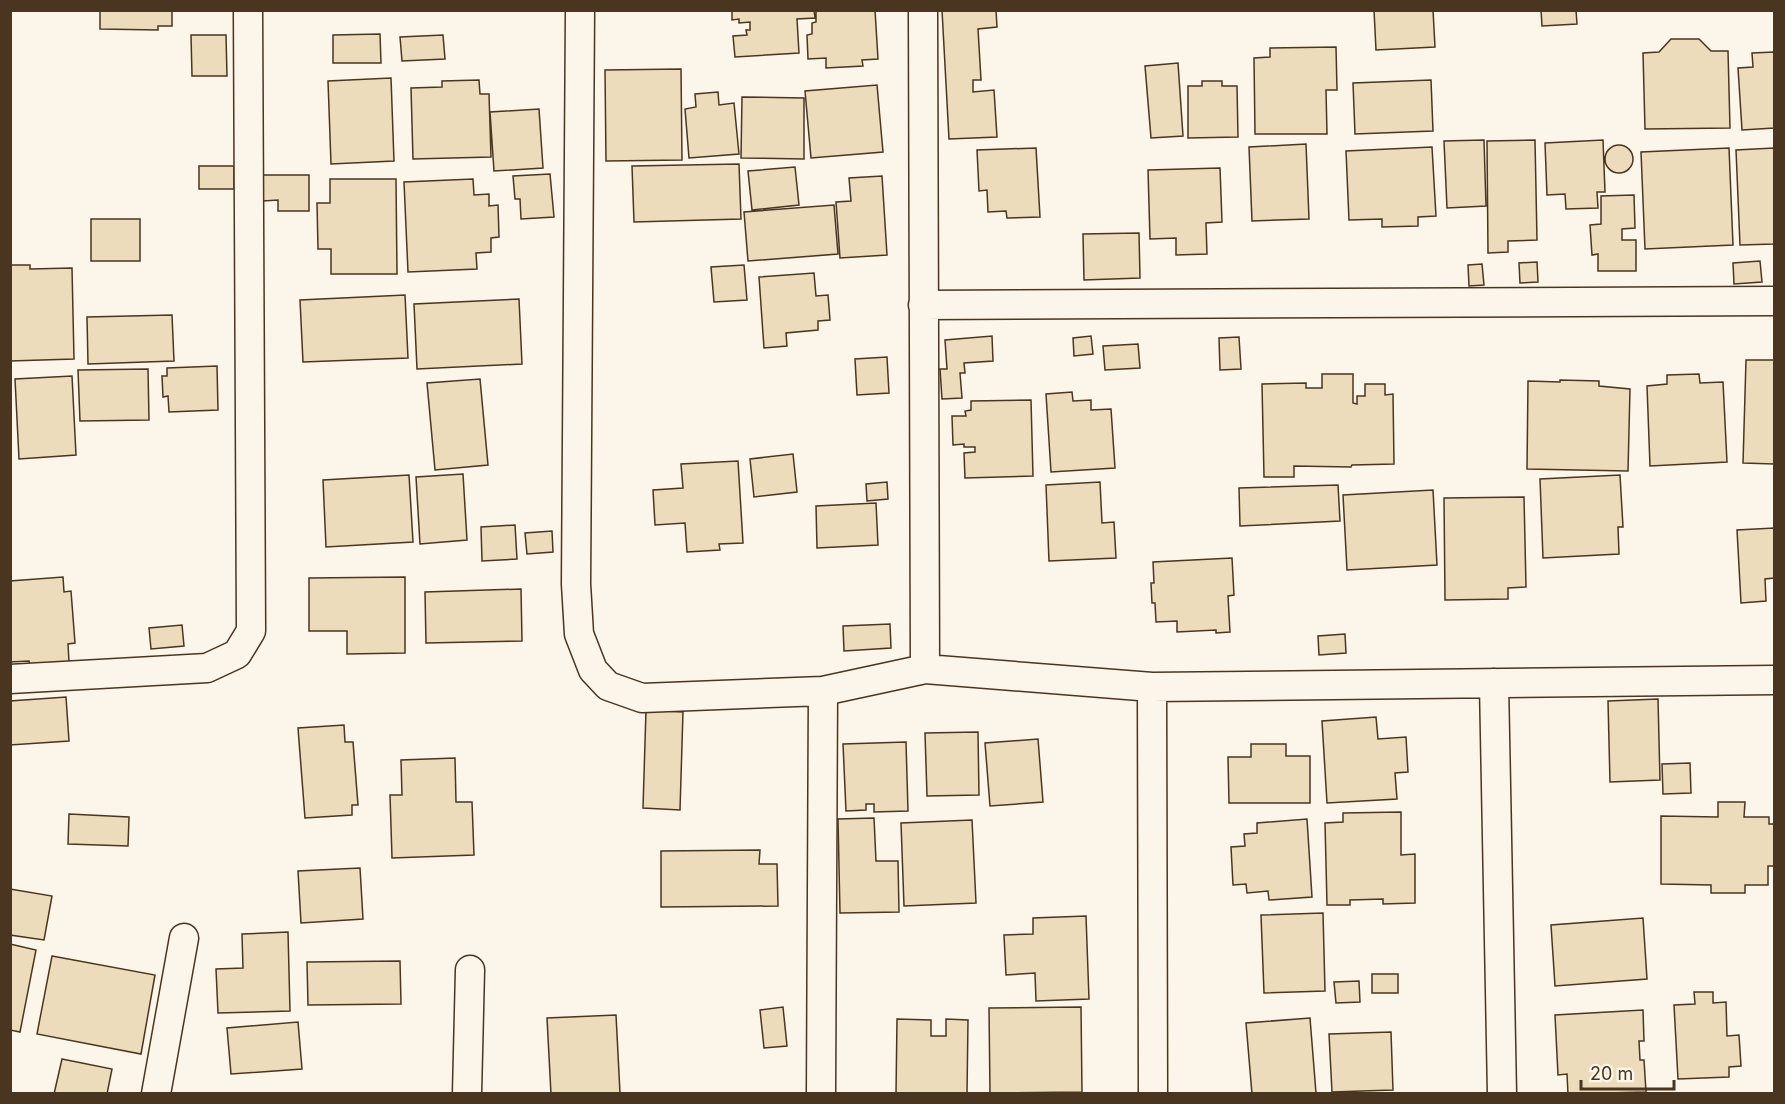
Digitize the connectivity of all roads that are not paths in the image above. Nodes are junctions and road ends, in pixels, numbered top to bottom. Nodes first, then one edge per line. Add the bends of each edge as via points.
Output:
1 (248, 10) edge
2 (580, 10) edge
3 (923, 10) edge
4 (1774, 301) edge
5 (923, 305) junction
6 (926, 669) junction
7 (10, 679) edge
8 (1774, 681) edge
9 (1494, 683) junction
10 (1152, 687) junction
11 (823, 691) junction
12 (184, 938) dead end
13 (470, 970) dead end
14 (156, 1094) edge
15 (467, 1094) edge
16 (821, 1094) edge
17 (1153, 1094) edge
18 (1502, 1094) edge

1 - 7 street via 251,631 237,654 207,668
2 - 11 street via 576,584 579,634 593,670 608,686 642,698
3 - 5 street
4 - 5 street
5 - 6 street
6 - 10 street
6 - 11 street
8 - 9 street
9 - 10 street
9 - 18 street
10 - 17 street
11 - 16 street
12 - 14 street
13 - 15 street

